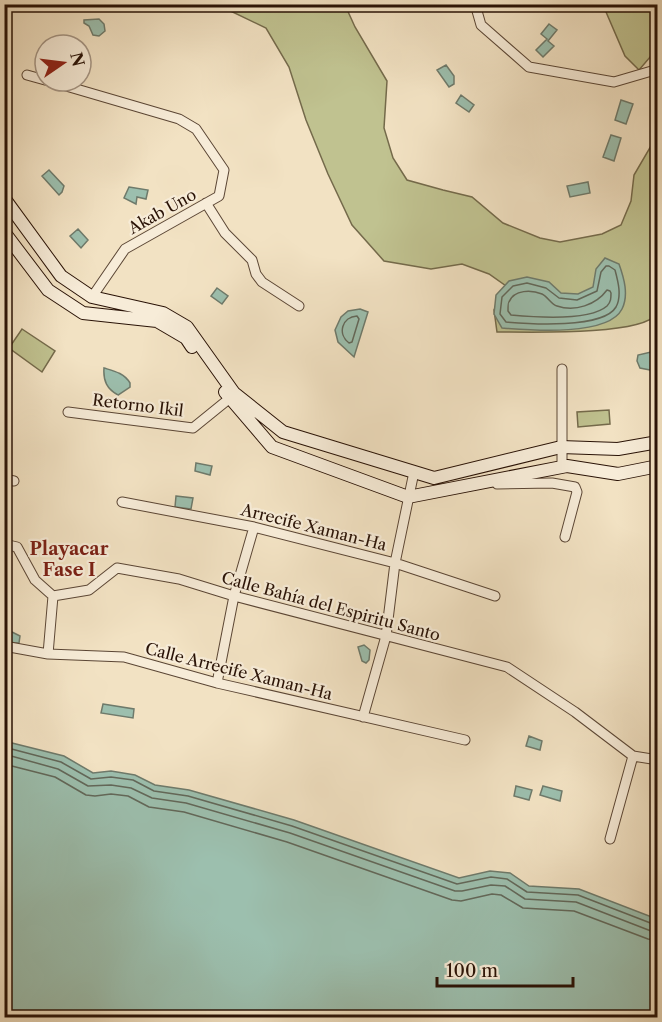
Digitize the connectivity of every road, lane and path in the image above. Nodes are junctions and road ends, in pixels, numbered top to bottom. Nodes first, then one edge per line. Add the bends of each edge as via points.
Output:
1 (475, 4) edge
2 (657, 67) edge
3 (27, 75) dead end
4 (33, 76) edge
5 (91, 93) edge
6 (4, 198) edge
7 (206, 203) junction
8 (4, 232) edge
9 (35, 240) junction
10 (20, 252) junction
11 (92, 297) junction
12 (299, 306) dead end
13 (562, 369) dead end
14 (230, 398) junction
15 (68, 411) dead end
16 (657, 442) edge
17 (561, 447) junction
18 (657, 466) edge
19 (562, 467) junction
20 (414, 472) junction
21 (474, 484) junction
22 (408, 497) junction
23 (122, 501) dead end
24 (254, 527) junction
25 (565, 537) dead end
26 (4, 544) edge
27 (395, 563) junction
28 (53, 596) junction
29 (234, 596) junction
30 (495, 596) dead end
31 (386, 636) junction
32 (4, 646) edge
33 (48, 654) junction
34 (217, 683) junction
35 (363, 717) junction
36 (465, 740) dead end
37 (633, 756) junction
38 (657, 760) edge
39 (610, 839) dead end

1 - 2 street via 481,25 530,67 614,82
3 - 4 street, Akab Uno
5 - 7 street, Akab Uno via 179,119 196,129 225,170 219,196
6 - 9 main road
7 - 11 street, Akab Uno via 125,249
7 - 12 street via 225,233 252,260 262,282
8 - 10 main road
9 - 10 main road
9 - 11 main road via 61,276
10 - 14 main road via 48,290 83,313 157,321 186,338
11 - 20 main road via 163,314 187,327 234,393 283,432
13 - 17 street
14 - 15 street, Retorno Ikil via 193,428
14 - 22 main road via 272,447
16 - 17 main road via 618,449
17 - 19 street
17 - 20 main road via 434,478
18 - 19 main road via 618,474
19 - 21 main road
20 - 22 street
21 - 22 main road
21 - 25 street via 552,483 575,487 578,492
22 - 27 street
23 - 24 street, Arrecife Xaman-Ha
24 - 27 street, Arrecife Xaman-Ha
24 - 29 street
26 - 28 street via 17,547 35,580
27 - 30 street, Arrecife Xaman-Ha
27 - 31 street
28 - 29 street, Calle Bahía del Espiritu Santo via 89,590 117,568 178,579
28 - 33 street
29 - 31 street, Calle Bahía del Espiritu Santo
29 - 34 street
31 - 35 street
31 - 37 street, Calle Bahía del Espiritu Santo via 507,667
32 - 33 street, Calle Arrecife Xaman-Ha
33 - 34 street, Calle Arrecife Xaman-Ha via 124,657
34 - 35 street, Calle Arrecife Xaman-Ha
35 - 36 street, Calle Arrecife Xaman-Ha
37 - 38 street, Calle Bahía del Espiritu Santo
37 - 39 street

